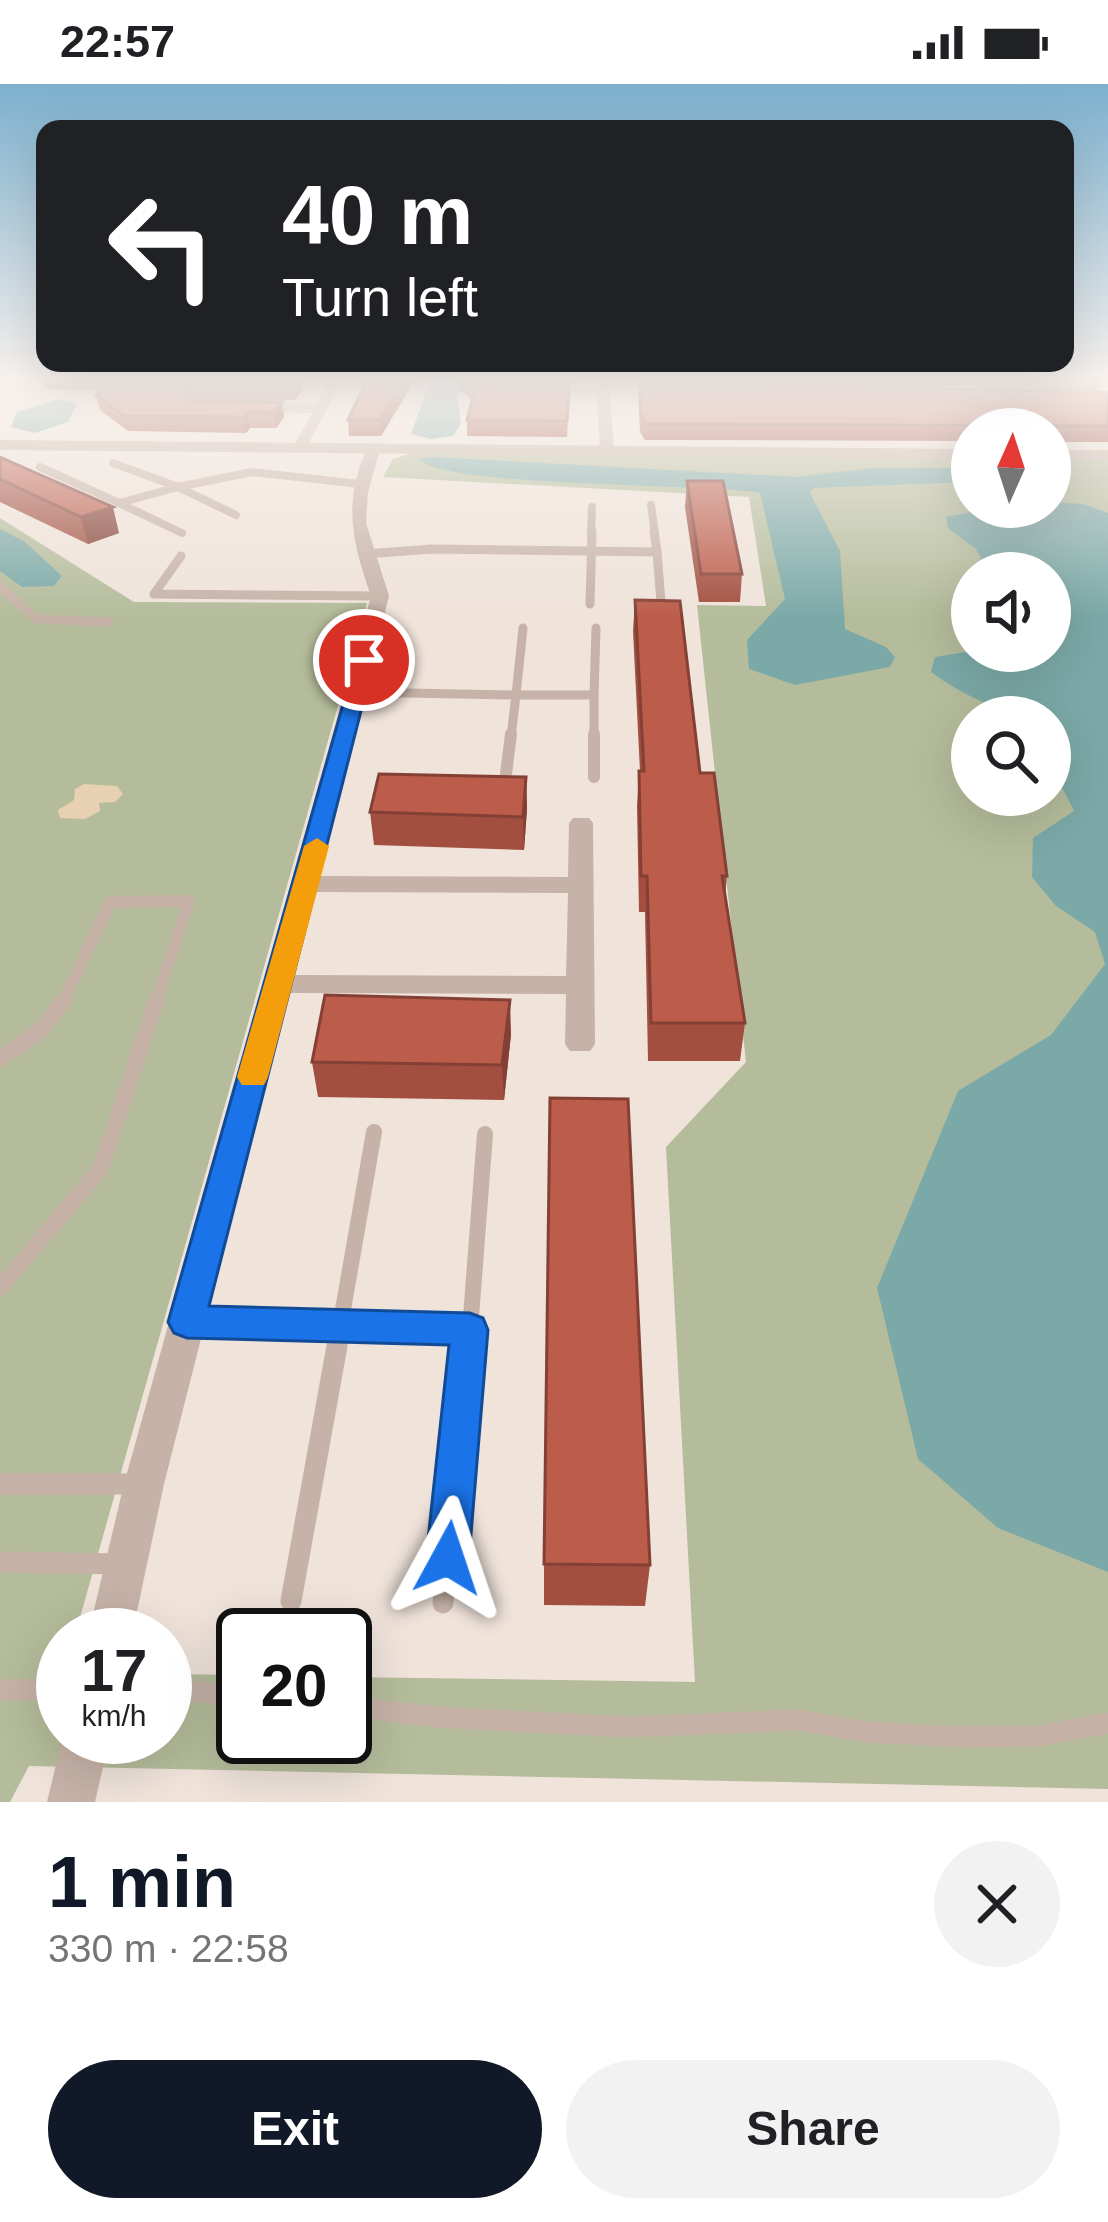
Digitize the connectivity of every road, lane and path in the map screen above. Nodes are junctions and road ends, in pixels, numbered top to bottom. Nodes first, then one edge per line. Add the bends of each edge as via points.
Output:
1 (370, 458) edge
2 (112, 463) dead end
3 (40, 466) dead end
4 (360, 484) junction
5 (178, 488) junction
6 (119, 503) junction
7 (651, 505) dead end
8 (592, 507) dead end
9 (236, 515) dead end
10 (182, 533) dead end
11 (592, 551) junction
12 (657, 552) junction
13 (365, 554) junction
14 (181, 556) dead end
15 (0, 586) edge
16 (380, 596) junction
17 (661, 602) edge
18 (590, 604) dead end
19 (108, 622) dead end
20 (523, 628) dead end
21 (596, 628) dead end
22 (356, 692) junction
23 (516, 694) junction
24 (595, 694) junction
25 (506, 774) edge
26 (594, 777) dead end
27 (581, 824) dead end
28 (307, 884) junction
29 (581, 885) junction
30 (280, 984) junction
31 (581, 985) junction
32 (580, 1043) dead end
33 (0, 1059) edge
34 (374, 1132) dead end
35 (485, 1134) dead end
36 (0, 1288) edge
37 (187, 1322) junction
38 (340, 1327) junction
39 (470, 1330) junction
40 (0, 1484) edge
41 (144, 1484) junction
42 (0, 1562) edge
43 (126, 1564) junction
44 (291, 1600) dead end
45 (443, 1603) dead end
46 (116, 1608) edge
47 (36, 1689) edge
48 (0, 1690) edge
49 (372, 1710) edge
50 (1108, 1723) edge
51 (80, 1764) edge
52 (71, 1802) edge

1 - 4 street
2 - 5 lane
3 - 6 lane
4 - 5 lane via 252,472
4 - 13 street via 354,501
5 - 6 lane
5 - 9 lane
6 - 10 lane
7 - 12 lane
8 - 11 lane
11 - 12 lane
11 - 13 lane
11 - 18 lane
12 - 17 lane
13 - 16 street
14 - 16 lane via 154,594
15 - 19 lane via 36,620
16 - 22 street
20 - 23 lane
21 - 24 lane
22 - 23 lane
22 - 28 street
23 - 24 lane
23 - 25 lane
24 - 26 lane
27 - 29 street
28 - 29 street
28 - 30 street
29 - 31 street
30 - 31 street
30 - 37 street
31 - 32 street
33 - 36 lane via 44,1030 68,999 110,902 189,901 101,1168
34 - 38 lane
35 - 39 lane
37 - 38 lane
37 - 41 street
38 - 39 lane
38 - 44 lane
39 - 45 lane
40 - 41 lane
41 - 43 street
42 - 43 lane
43 - 46 street
47 - 48 lane
49 - 50 lane via 626,1727 799,1720 962,1737 1038,1736
51 - 52 street

